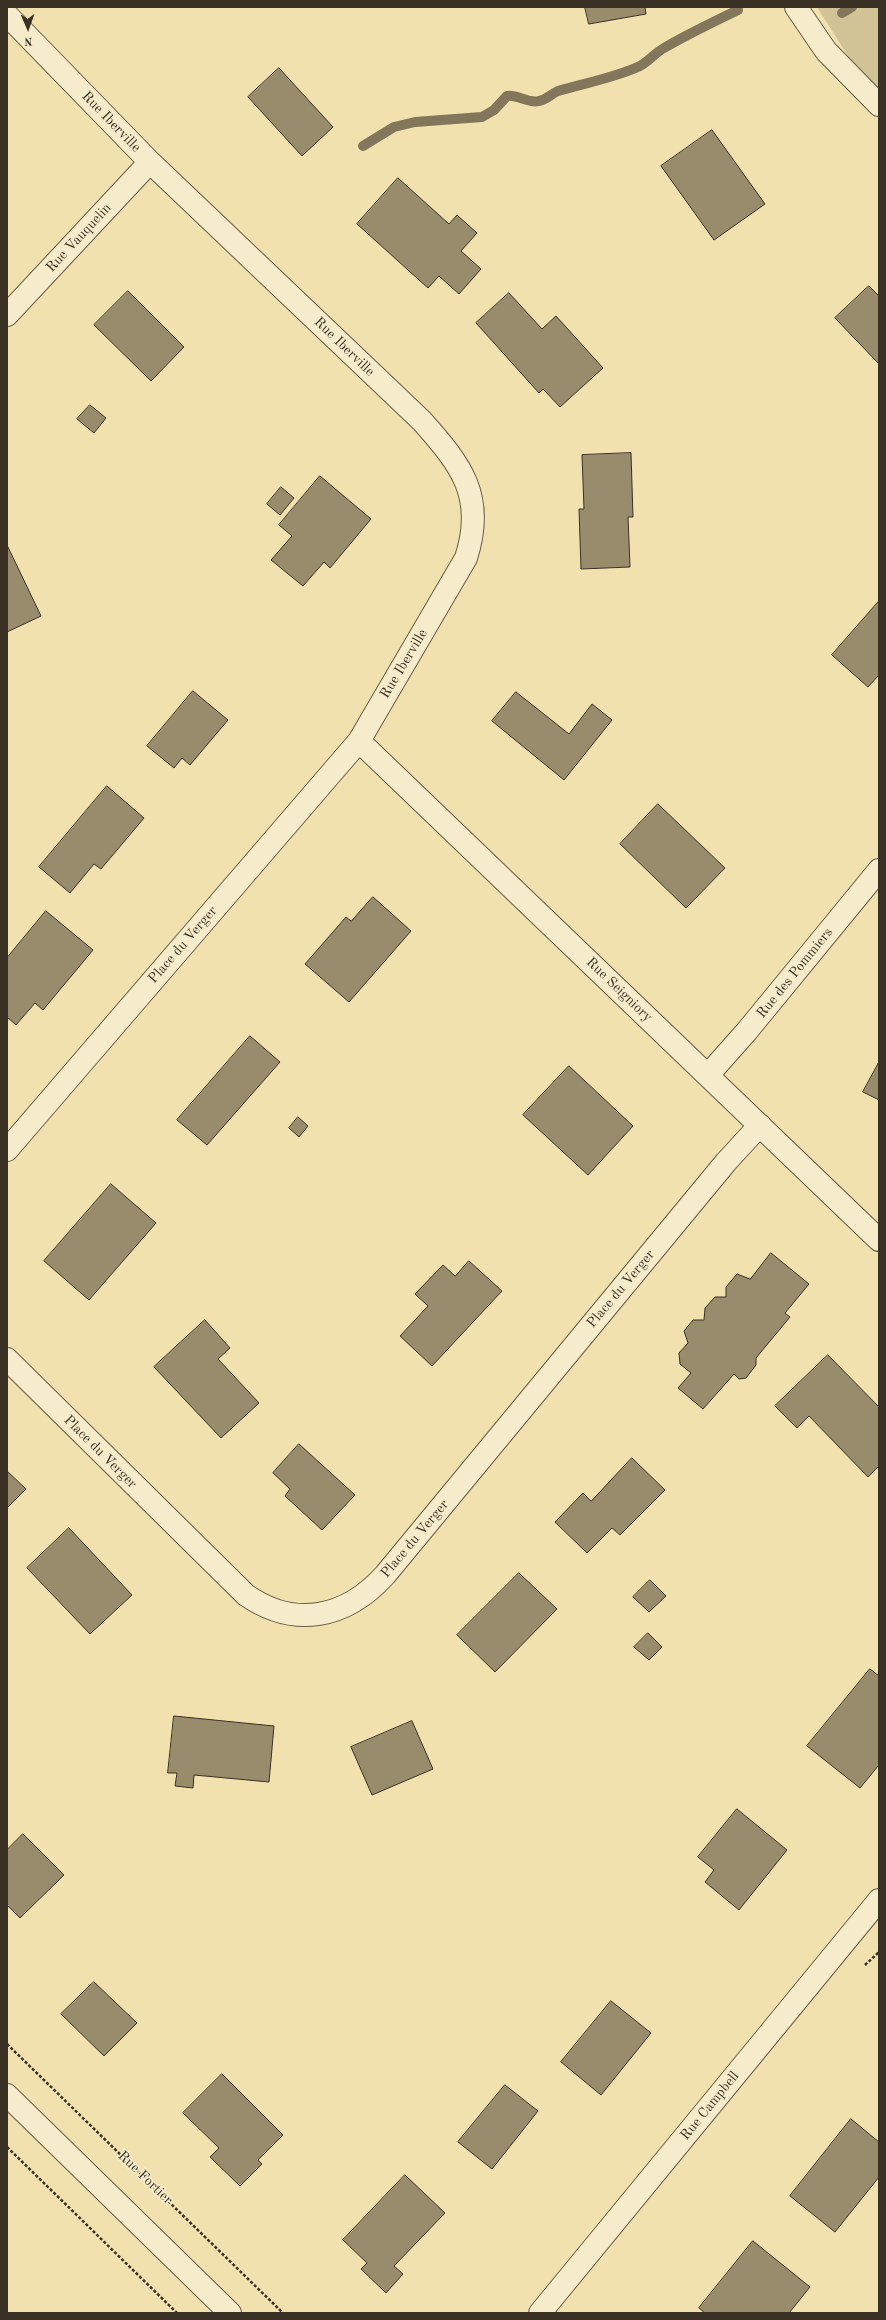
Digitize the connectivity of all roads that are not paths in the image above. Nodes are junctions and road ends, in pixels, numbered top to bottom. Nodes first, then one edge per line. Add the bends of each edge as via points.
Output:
1 (796, 7) edge
2 (7, 15) edge
3 (879, 105) edge
4 (150, 162) junction
5 (7, 314) edge
6 (359, 741) junction
7 (879, 870) edge
8 (708, 1075) junction
9 (760, 1125) junction
10 (7, 1150) edge
11 (879, 1240) edge
12 (7, 1359) edge
13 (879, 1900) edge
14 (7, 2095) edge
15 (230, 2313) edge
16 (540, 2313) edge

1 - 3 street via 826,51
2 - 4 street, Rue Iberville
4 - 5 street, Rue Vauquelin
4 - 6 street, Rue Iberville via 422,422 456,462 469,488 474,530 466,558
6 - 8 street, Rue Seigniory
6 - 10 street, Place du Verger
7 - 8 street, Rue des Pommiers
8 - 9 street, Rue Seigniory
9 - 11 street, Rue Seigniory
9 - 12 street, Place du Verger via 721,1168 385,1575 360,1598 336,1610 323,1614 296,1615 270,1608 246,1595
13 - 16 street, Rue Campbell
14 - 15 street

